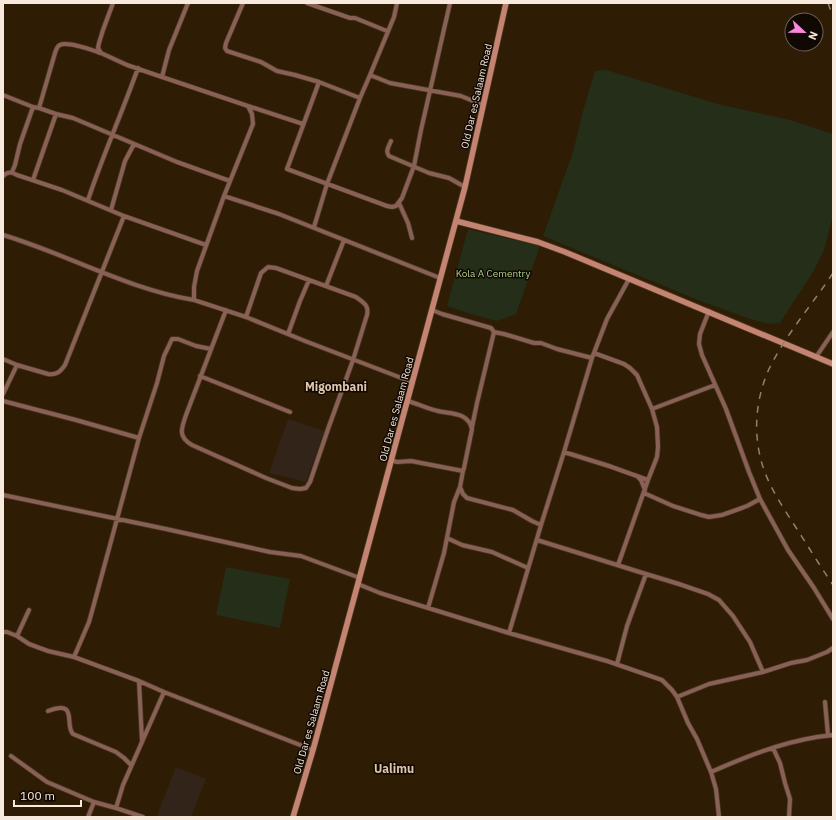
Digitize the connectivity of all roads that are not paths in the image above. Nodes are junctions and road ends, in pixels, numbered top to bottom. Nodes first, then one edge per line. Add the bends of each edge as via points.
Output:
1 (113, 3) edge
2 (188, 3) edge
3 (243, 3) edge
4 (307, 3) edge
5 (398, 3) edge
6 (450, 3) edge
7 (506, 3) edge
8 (388, 31) junction
9 (101, 53) junction
10 (138, 68) junction
11 (370, 75) junction
12 (162, 77) junction
13 (319, 82) junction
14 (430, 90) junction
15 (3, 96) edge
16 (360, 98) junction
17 (483, 105) junction
18 (248, 106) junction
19 (33, 107) junction
20 (39, 108) junction
21 (56, 114) junction
22 (303, 124) junction
23 (112, 135) junction
24 (391, 141) dead end
25 (134, 144) junction
26 (414, 166) junction
27 (12, 172) junction
28 (3, 176) edge
29 (33, 180) junction
30 (230, 181) junction
31 (327, 184) junction
32 (465, 187) junction
33 (224, 196) junction
34 (88, 200) junction
35 (399, 203) junction
36 (111, 210) junction
37 (124, 216) junction
38 (456, 221) junction
39 (314, 228) junction
40 (3, 234) edge
41 (412, 238) dead end
42 (344, 240) junction
43 (206, 245) junction
44 (102, 272) junction
45 (440, 278) junction
46 (629, 278) junction
47 (309, 280) junction
48 (326, 286) junction
49 (194, 300) junction
50 (226, 310) junction
51 (432, 310) junction
52 (708, 311) junction
53 (246, 317) junction
54 (494, 332) junction
55 (833, 332) edge
56 (288, 334) junction
57 (211, 349) junction
58 (594, 353) junction
59 (816, 357) junction
60 (592, 358) junction
61 (3, 359) edge
62 (354, 360) junction
63 (833, 364) edge
64 (17, 365) junction
65 (200, 376) junction
66 (412, 382) junction
67 (715, 385) junction
68 (3, 394) edge
69 (3, 401) edge
70 (408, 401) junction
71 (652, 409) junction
72 (290, 412) dead end
73 (472, 429) junction
74 (139, 438) junction
75 (564, 452) junction
76 (391, 460) junction
77 (463, 471) junction
78 (638, 476) junction
79 (648, 480) junction
80 (460, 487) junction
81 (644, 492) junction
82 (3, 495) edge
83 (760, 499) junction
84 (117, 520) junction
85 (541, 524) junction
86 (447, 538) junction
87 (537, 540) junction
88 (618, 565) junction
89 (528, 568) junction
90 (646, 574) junction
91 (360, 578) junction
92 (358, 584) junction
93 (428, 608) junction
94 (28, 610) dead end
95 (833, 619) edge
96 (3, 632) edge
97 (509, 633) junction
98 (17, 636) junction
99 (833, 648) edge
100 (74, 657) junction
101 (617, 664) junction
102 (763, 672) junction
103 (139, 681) junction
104 (164, 692) junction
105 (677, 697) junction
106 (825, 702) dead end
107 (48, 711) dead end
108 (831, 735) edge
109 (142, 742) junction
110 (773, 748) junction
111 (313, 750) junction
112 (11, 756) dead end
113 (131, 766) junction
114 (711, 772) junction
115 (94, 802) junction
116 (116, 808) junction
117 (140, 816) edge
118 (88, 817) edge
119 (293, 817) edge
120 (719, 817) edge
121 (789, 817) edge

1 - 9 street via 99,43
2 - 12 street via 169,50
3 - 13 street via 225,48 277,71
4 - 8 street
5 - 8 street
6 - 14 street
7 - 17 main road, Old Dar es Salaam Road
8 - 11 street
9 - 10 street
9 - 20 street via 65,43 60,45 56,49
10 - 12 street
10 - 23 street
11 - 14 street via 390,83
11 - 16 street
12 - 18 street
13 - 16 street
13 - 22 street
14 - 17 street via 461,96
14 - 26 street
15 - 19 street
16 - 31 street
17 - 32 main road, Old Dar es Salaam Road
18 - 22 street
18 - 30 street via 253,124
19 - 20 street
19 - 27 street
20 - 21 street
21 - 23 street via 73,118
21 - 29 street
22 - 31 street via 287,168
23 - 25 street
23 - 34 street
24 - 26 street via 387,154
25 - 30 street
25 - 36 street via 125,161
26 - 32 street via 449,178
26 - 35 street
27 - 28 street
27 - 29 street
29 - 34 street
30 - 33 street
31 - 35 street via 387,206 392,207
31 - 39 street
32 - 38 main road, Old Dar es Salaam Road
33 - 39 street
33 - 43 street
34 - 36 street
35 - 41 street
36 - 37 street
37 - 43 street
37 - 44 street
38 - 45 main road, Old Dar es Salaam Road
38 - 46 main road via 538,242
39 - 42 street
40 - 44 street
42 - 45 street
42 - 48 street
43 - 49 street via 197,271
44 - 49 street
44 - 64 street via 61,371 53,375
45 - 51 main road, Old Dar es Salaam Road
46 - 52 main road
46 - 58 street via 607,319
47 - 48 street
47 - 53 street via 268,267 261,273
47 - 56 street
48 - 62 street via 356,297 368,309
49 - 50 street
50 - 53 street
50 - 57 street
51 - 54 street via 491,328
51 - 66 main road, Old Dar es Salaam Road
52 - 59 main road
52 - 67 street via 699,344
53 - 56 street
54 - 60 street
54 - 73 street
55 - 59 street
56 - 62 street
57 - 65 street
57 - 74 street via 172,339 164,356
58 - 60 street
58 - 71 street via 614,359 630,368 637,375
59 - 63 main road
60 - 75 street
61 - 64 street
62 - 65 street via 310,482 307,487 300,489 266,478 184,439 181,432 183,424
62 - 66 street
64 - 68 street
65 - 72 street
66 - 70 main road, Old Dar es Salaam Road
67 - 71 street
67 - 83 street
69 - 74 street
70 - 73 street via 437,411 458,414 468,420
70 - 76 main road, Old Dar es Salaam Road
71 - 79 street via 657,427 658,447
73 - 77 street
74 - 84 street
75 - 78 street
75 - 85 street
76 - 77 street
76 - 91 main road, Old Dar es Salaam Road
77 - 80 street
78 - 79 street
78 - 81 street
79 - 81 street
80 - 85 street via 467,498 513,510
80 - 86 street via 454,502
81 - 83 street via 672,506 709,517 743,508
81 - 88 street
82 - 84 street
83 - 95 street via 788,550
84 - 91 street via 270,552 301,556
84 - 100 street via 91,616
85 - 87 street
86 - 89 street via 462,545 492,552
86 - 93 street
87 - 88 street
87 - 89 street
88 - 90 street
89 - 97 street
90 - 101 street
90 - 102 street via 720,600 750,642
91 - 92 main road, Old Dar es Salaam Road
92 - 93 street
92 - 111 main road, Old Dar es Salaam Road
93 - 97 street
94 - 98 street
96 - 98 street
97 - 101 street
98 - 100 street via 29,644
99 - 102 street via 807,660
100 - 103 street
101 - 105 street via 662,680
102 - 105 street via 709,684
103 - 104 street
103 - 109 street
104 - 109 street
104 - 111 street
105 - 114 street
106 - 108 street
107 - 113 street via 63,708 69,716 72,734 116,752
108 - 110 street
109 - 113 street
110 - 114 street
110 - 121 street via 790,799
111 - 119 main road, Old Dar es Salaam Road
112 - 115 street via 47,782
113 - 116 street
114 - 120 street
115 - 116 street
115 - 118 street
116 - 117 street

